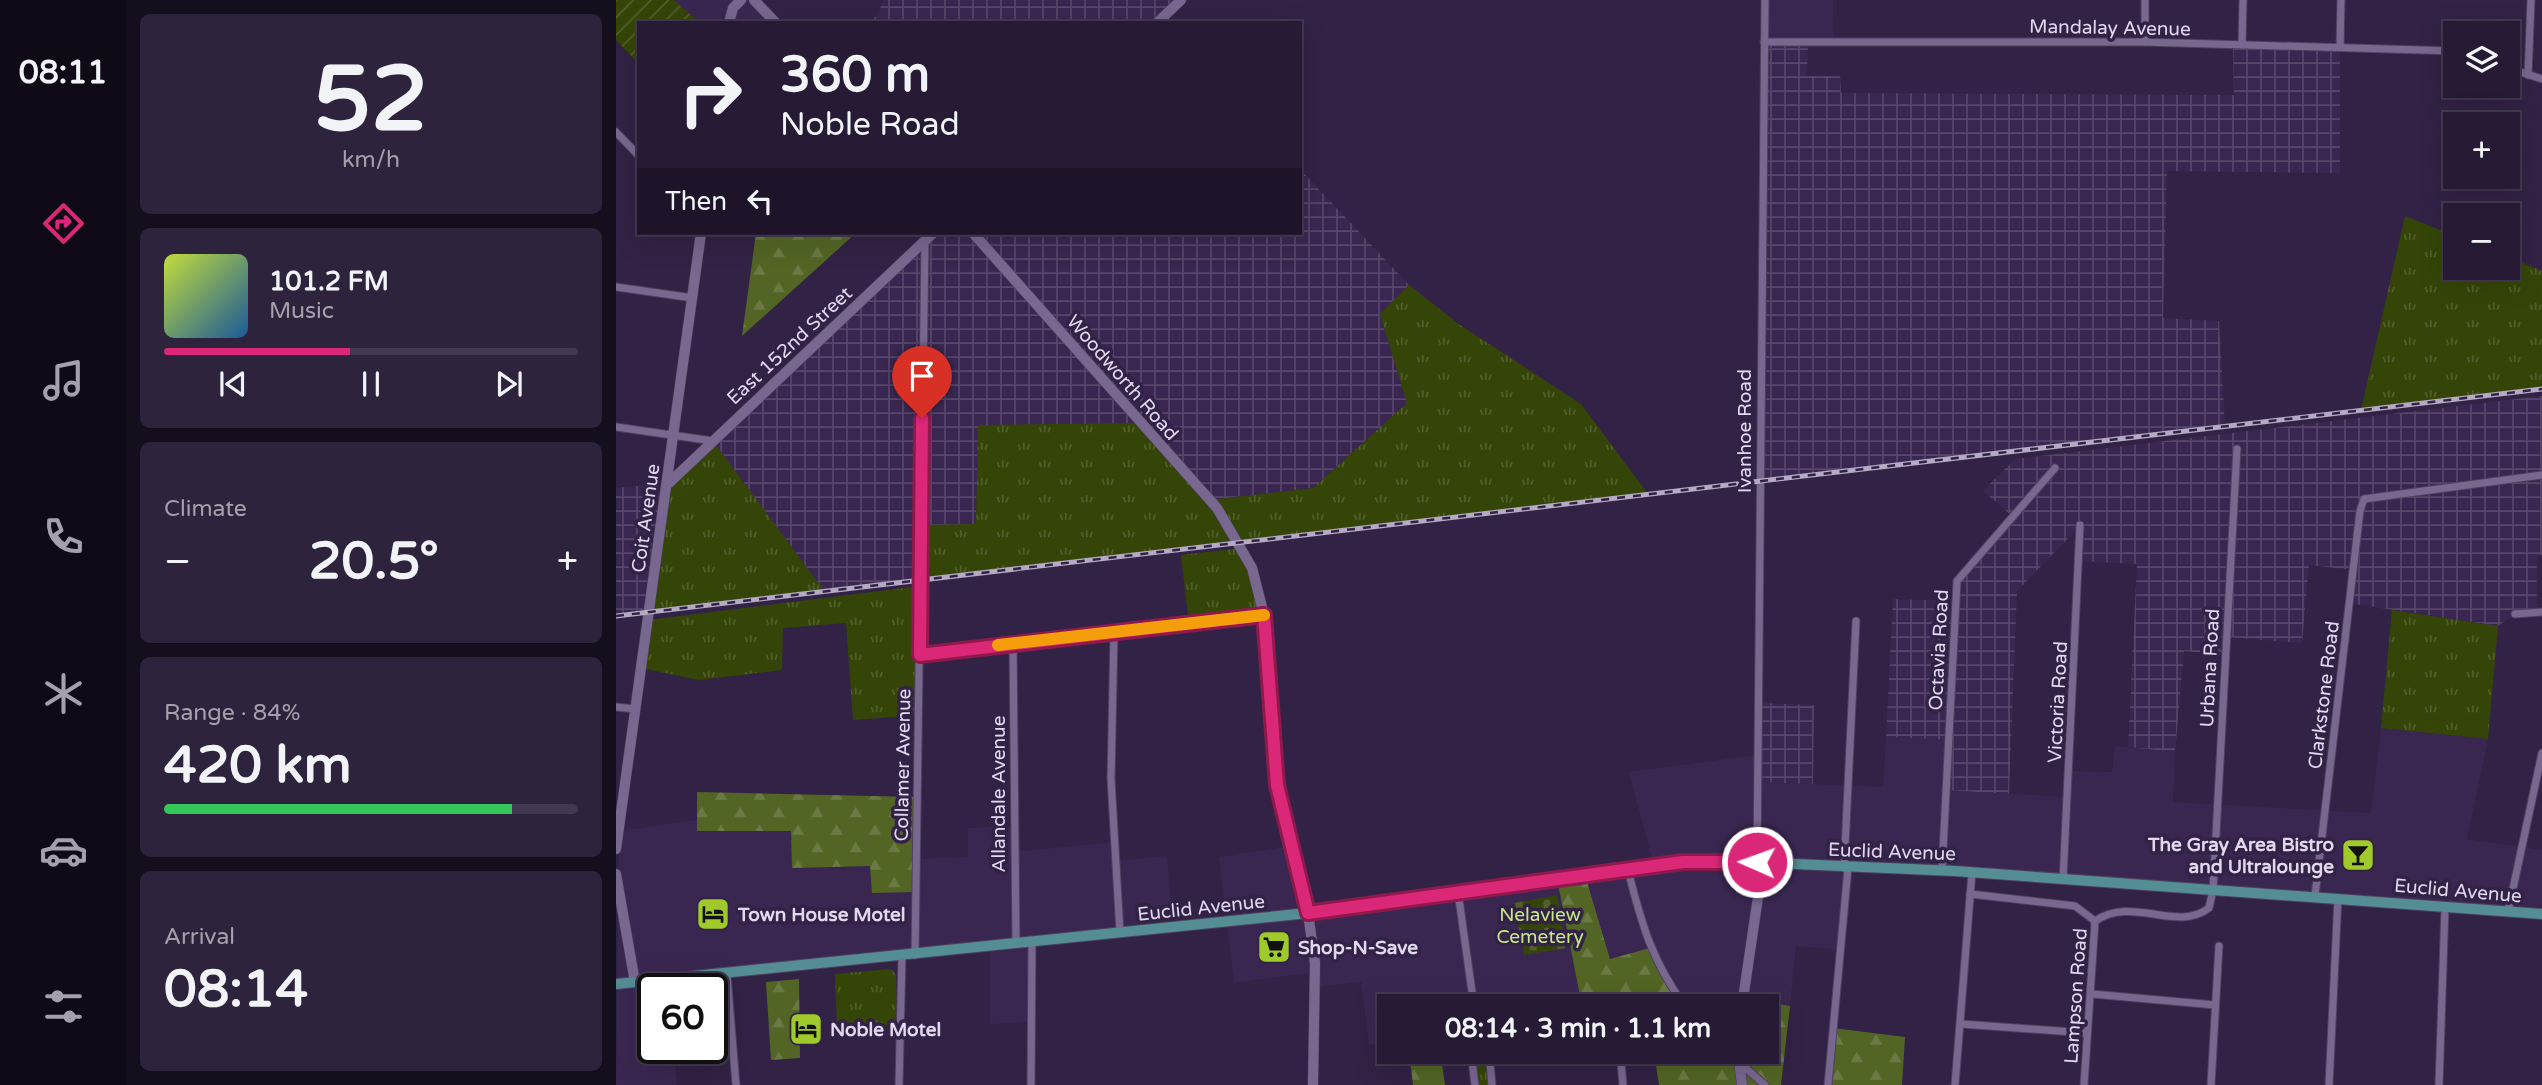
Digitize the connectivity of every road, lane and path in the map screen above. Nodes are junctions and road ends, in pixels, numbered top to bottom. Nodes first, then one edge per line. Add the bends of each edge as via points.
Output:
1 (741, 0) edge
2 (754, 0) edge
3 (1181, 0) edge
4 (1765, 0) edge
5 (2145, 0) edge
6 (2244, 0) edge
7 (2341, 0) edge
8 (2531, 0) edge
9 (730, 21) edge
10 (774, 21) edge
11 (1159, 21) edge
12 (1764, 41) junction
13 (2145, 42) junction
14 (2242, 45) junction
15 (2340, 46) junction
16 (2443, 50) edge
17 (2520, 72) edge
18 (2528, 75) junction
19 (2542, 79) edge
20 (616, 132) edge
21 (637, 154) edge
22 (701, 235) edge
23 (931, 235) edge
24 (975, 235) edge
25 (925, 241) junction
26 (616, 287) edge
27 (693, 298) junction
28 (616, 427) edge
29 (673, 435) junction
30 (713, 441) junction
31 (2237, 449) dead end
32 (2056, 468) dead end
33 (2542, 475) edge
34 (669, 483) junction
35 (2080, 525) dead end
36 (2542, 612) edge
37 (2515, 614) dead end
38 (1264, 615) junction
39 (1856, 621) dead end
40 (1114, 633) junction
41 (1013, 643) junction
42 (920, 655) junction
43 (616, 707) edge
44 (636, 709) junction
45 (2542, 753) edge
46 (616, 849) edge
47 (1757, 862) junction
48 (1846, 868) junction
49 (1628, 870) junction
50 (1942, 870) junction
51 (1972, 872) junction
52 (616, 874) edge
53 (2063, 880) junction
54 (2213, 890) junction
55 (1458, 892) junction
56 (1970, 894) junction
57 (2315, 896) junction
58 (2338, 898) junction
59 (2445, 907) junction
60 (2508, 912) junction
61 (1308, 913) junction
62 (2542, 915) edge
63 (2095, 921) junction
64 (1120, 933) junction
65 (1032, 942) junction
66 (1016, 944) junction
67 (2219, 946) dead end
68 (915, 955) junction
69 (901, 956) junction
70 (728, 975) edge
71 (635, 982) joint
72 (616, 984) edge
73 (728, 987) edge
74 (1472, 994) edge
75 (1676, 994) edge
76 (1744, 994) edge
77 (2092, 994) junction
78 (2215, 1005) junction
79 (1961, 1024) junction
80 (2086, 1033) junction
81 (1472, 1064) edge
82 (1490, 1064) edge
83 (1621, 1064) edge
84 (1740, 1064) edge
85 (1746, 1064) edge
86 (736, 1085) edge
87 (899, 1085) edge
88 (1031, 1085) edge
89 (1312, 1085) edge
90 (1475, 1085) edge
91 (1492, 1085) edge
92 (1623, 1085) edge
93 (1742, 1085) edge
94 (1765, 1085) edge
95 (1828, 1085) edge
96 (1955, 1085) edge
97 (2084, 1085) edge
98 (2211, 1085) edge
99 (2329, 1085) edge
100 (2439, 1085) edge

1 - 9 street
2 - 10 street
3 - 11 street
4 - 12 street, Ivanhoe Road
5 - 13 street
6 - 14 street
7 - 15 street
8 - 18 street
12 - 13 street, Mandalay Avenue
12 - 47 street, Ivanhoe Road
13 - 14 street, Mandalay Avenue
14 - 15 street, Mandalay Avenue
15 - 16 street, Mandalay Avenue
17 - 18 street
18 - 19 street
20 - 21 street
22 - 27 street, Coit Avenue
23 - 25 street, East 152nd Street
24 - 38 street, Woodworth Road via 1217,508 1257,580
25 - 30 street, East 152nd Street
25 - 42 street, Collamer Avenue
26 - 27 street
27 - 29 street, Coit Avenue
28 - 29 street
29 - 30 street
29 - 34 street, Coit Avenue
30 - 34 street, East 152nd Street
31 - 54 street, Urbana Road
32 - 50 street, Octavia Road via 1957,581
33 - 57 street, Clarkstone Road via 2364,499
34 - 44 street, Coit Avenue
35 - 53 street, Victoria Road
36 - 37 street
38 - 40 street
38 - 61 street, Woodworth Road via 1277,785
39 - 48 street
40 - 41 street
40 - 64 street via 1111,779
41 - 42 street
41 - 66 street, Allandale Avenue
42 - 68 street, Collamer Avenue
43 - 44 street
44 - 46 street, Coit Avenue
45 - 60 street
47 - 48 main road, Euclid Avenue
47 - 49 main road, Euclid Avenue via 1702,860
47 - 76 street via 1758,897
48 - 50 main road, Euclid Avenue
48 - 95 street
49 - 55 main road, Euclid Avenue
49 - 75 street via 1645,937
50 - 51 main road, Euclid Avenue
51 - 53 main road, Euclid Avenue
51 - 56 street
52 - 71 street
53 - 54 main road, Euclid Avenue
54 - 57 main road, Euclid Avenue
54 - 63 street, Lampson Road via 2209,908 2199,915 2122,910
55 - 61 main road, Euclid Avenue
55 - 74 street
56 - 63 street via 2075,906
56 - 79 street
57 - 58 main road, Euclid Avenue
58 - 59 main road, Euclid Avenue
58 - 99 street
59 - 60 main road, Euclid Avenue
59 - 100 street
60 - 62 main road, Euclid Avenue
61 - 64 main road, Euclid Avenue
61 - 89 street, Woodworth Road via 1315,963
63 - 77 street, Lampson Road
64 - 65 main road, Euclid Avenue
65 - 66 main road, Euclid Avenue
65 - 88 street
66 - 68 main road, Euclid Avenue
67 - 78 street
68 - 69 main road, Euclid Avenue
69 - 70 main road, Euclid Avenue
69 - 87 street
71 - 72 main road, Euclid Avenue
73 - 86 street
77 - 78 street
77 - 80 street, Lampson Road
78 - 98 street
79 - 80 street
79 - 96 street
80 - 97 street, Lampson Road
81 - 90 street
82 - 91 street
83 - 92 street
84 - 93 street
85 - 94 street

